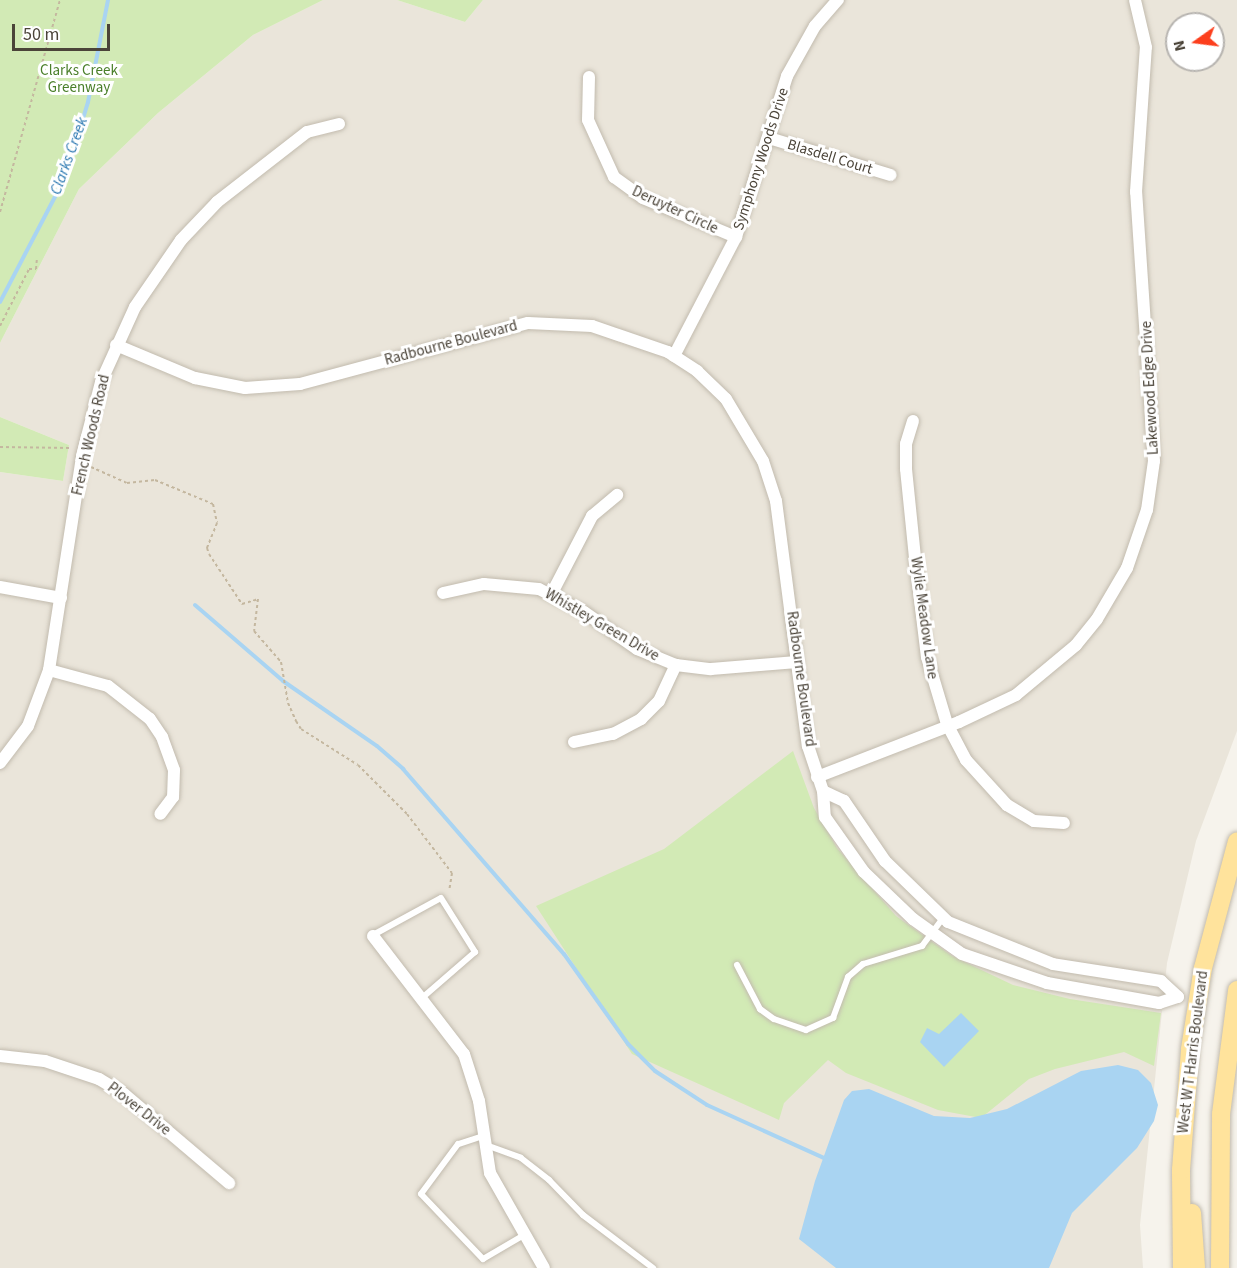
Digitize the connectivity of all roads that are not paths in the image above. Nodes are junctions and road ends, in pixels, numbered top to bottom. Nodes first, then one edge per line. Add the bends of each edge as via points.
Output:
1 (838, 0) edge
2 (1134, 0) edge
3 (589, 77) dead end
4 (339, 124) dead end
5 (769, 138) junction
6 (891, 175) dead end
7 (736, 237) junction
8 (116, 345) junction
9 (674, 356) junction
10 (913, 421) dead end
11 (617, 495) dead end
12 (0, 587) edge
13 (443, 593) dead end
14 (552, 593) junction
15 (61, 598) junction
16 (797, 662) junction
17 (676, 665) junction
18 (49, 670) junction
19 (947, 724) junction
20 (574, 742) dead end
21 (0, 763) edge
22 (817, 777) junction
23 (823, 791) junction
24 (160, 814) dead end
25 (1064, 823) dead end
26 (1237, 840) edge
27 (943, 918) junction
28 (933, 935) junction
29 (373, 936) joint
30 (737, 965) dead end
31 (1237, 990) edge
32 (423, 997) junction
33 (1178, 997) junction
34 (1197, 1001) junction
35 (0, 1056) edge
36 (1230, 1093) edge
37 (1182, 1128) junction
38 (484, 1140) junction
39 (228, 1184) dead end
40 (524, 1235) junction
41 (544, 1268) edge
42 (653, 1268) edge
43 (1182, 1268) edge
44 (1196, 1268) edge
45 (1220, 1268) edge

1 - 5 street, Symphony Woods Drive via 800,50 787,76
2 - 19 street, Lakewood Edge Drive via 1146,47 1136,192 1155,428 1147,510 1115,592 1076,645 1016,694 988,710
3 - 7 street, Deruyter Circle via 588,120 614,177 643,198
4 - 8 street, French Woods Road via 307,132 204,215 156,273
5 - 6 street, Blasdell Court
5 - 7 street, Symphony Woods Drive
7 - 9 street, Symphony Woods Drive
8 - 9 street, Radbourne Boulevard via 195,378 245,388 300,384 528,323 592,326 634,337
8 - 15 street, French Woods Road via 101,382 84,449
9 - 16 street, Radbourne Boulevard via 726,399 763,461 776,501
10 - 19 street, Wylie Meadow Lane via 906,444 906,469 916,569 932,681
11 - 14 street via 591,516
12 - 15 street
13 - 14 street, Whistley Green Drive via 502,583
14 - 17 street, Whistley Green Drive via 637,649
15 - 18 street, French Woods Road
16 - 17 street, Whistley Green Drive via 711,669
16 - 22 street, Radbourne Boulevard via 808,746
17 - 20 street via 658,701 641,719 613,734
18 - 21 street, French Woods Road via 28,726
18 - 24 street via 108,686 127,697 150,720 162,737 174,770 173,796
19 - 22 street, Lakewood Edge Drive
19 - 25 street, Wylie Meadow Lane via 966,760 1007,805 1034,821
22 - 23 street, Radbourne Boulevard
23 - 27 street, Radbourne Boulevard via 844,801 885,861
23 - 28 street, Radbourne Boulevard via 825,817 864,872
26 - 34 main road, West W T Harris Boulevard
27 - 28 lane
27 - 33 street, Radbourne Boulevard via 1014,951 1053,964 1161,981
28 - 30 lane via 922,946 863,964 848,977 832,1018 807,1030 774,1019 760,1009
28 - 33 street, Radbourne Boulevard via 962,954 1047,983 1159,1003
29 - 32 street
29 - 32 lane via 441,898 475,952
31 - 36 main road
32 - 38 street via 465,1054 479,1101
33 - 34 street, Radbourne Boulevard
34 - 37 main road, West W T Harris Boulevard
35 - 39 street, Plover Drive via 45,1061 99,1079 124,1094
36 - 45 main road via 1217,1170
37 - 43 main road, West W T Harris Boulevard
37 - 44 main road
38 - 40 street via 494,1182
38 - 40 lane via 458,1144 421,1194 483,1259
38 - 42 lane via 521,1158 583,1215
40 - 41 street

